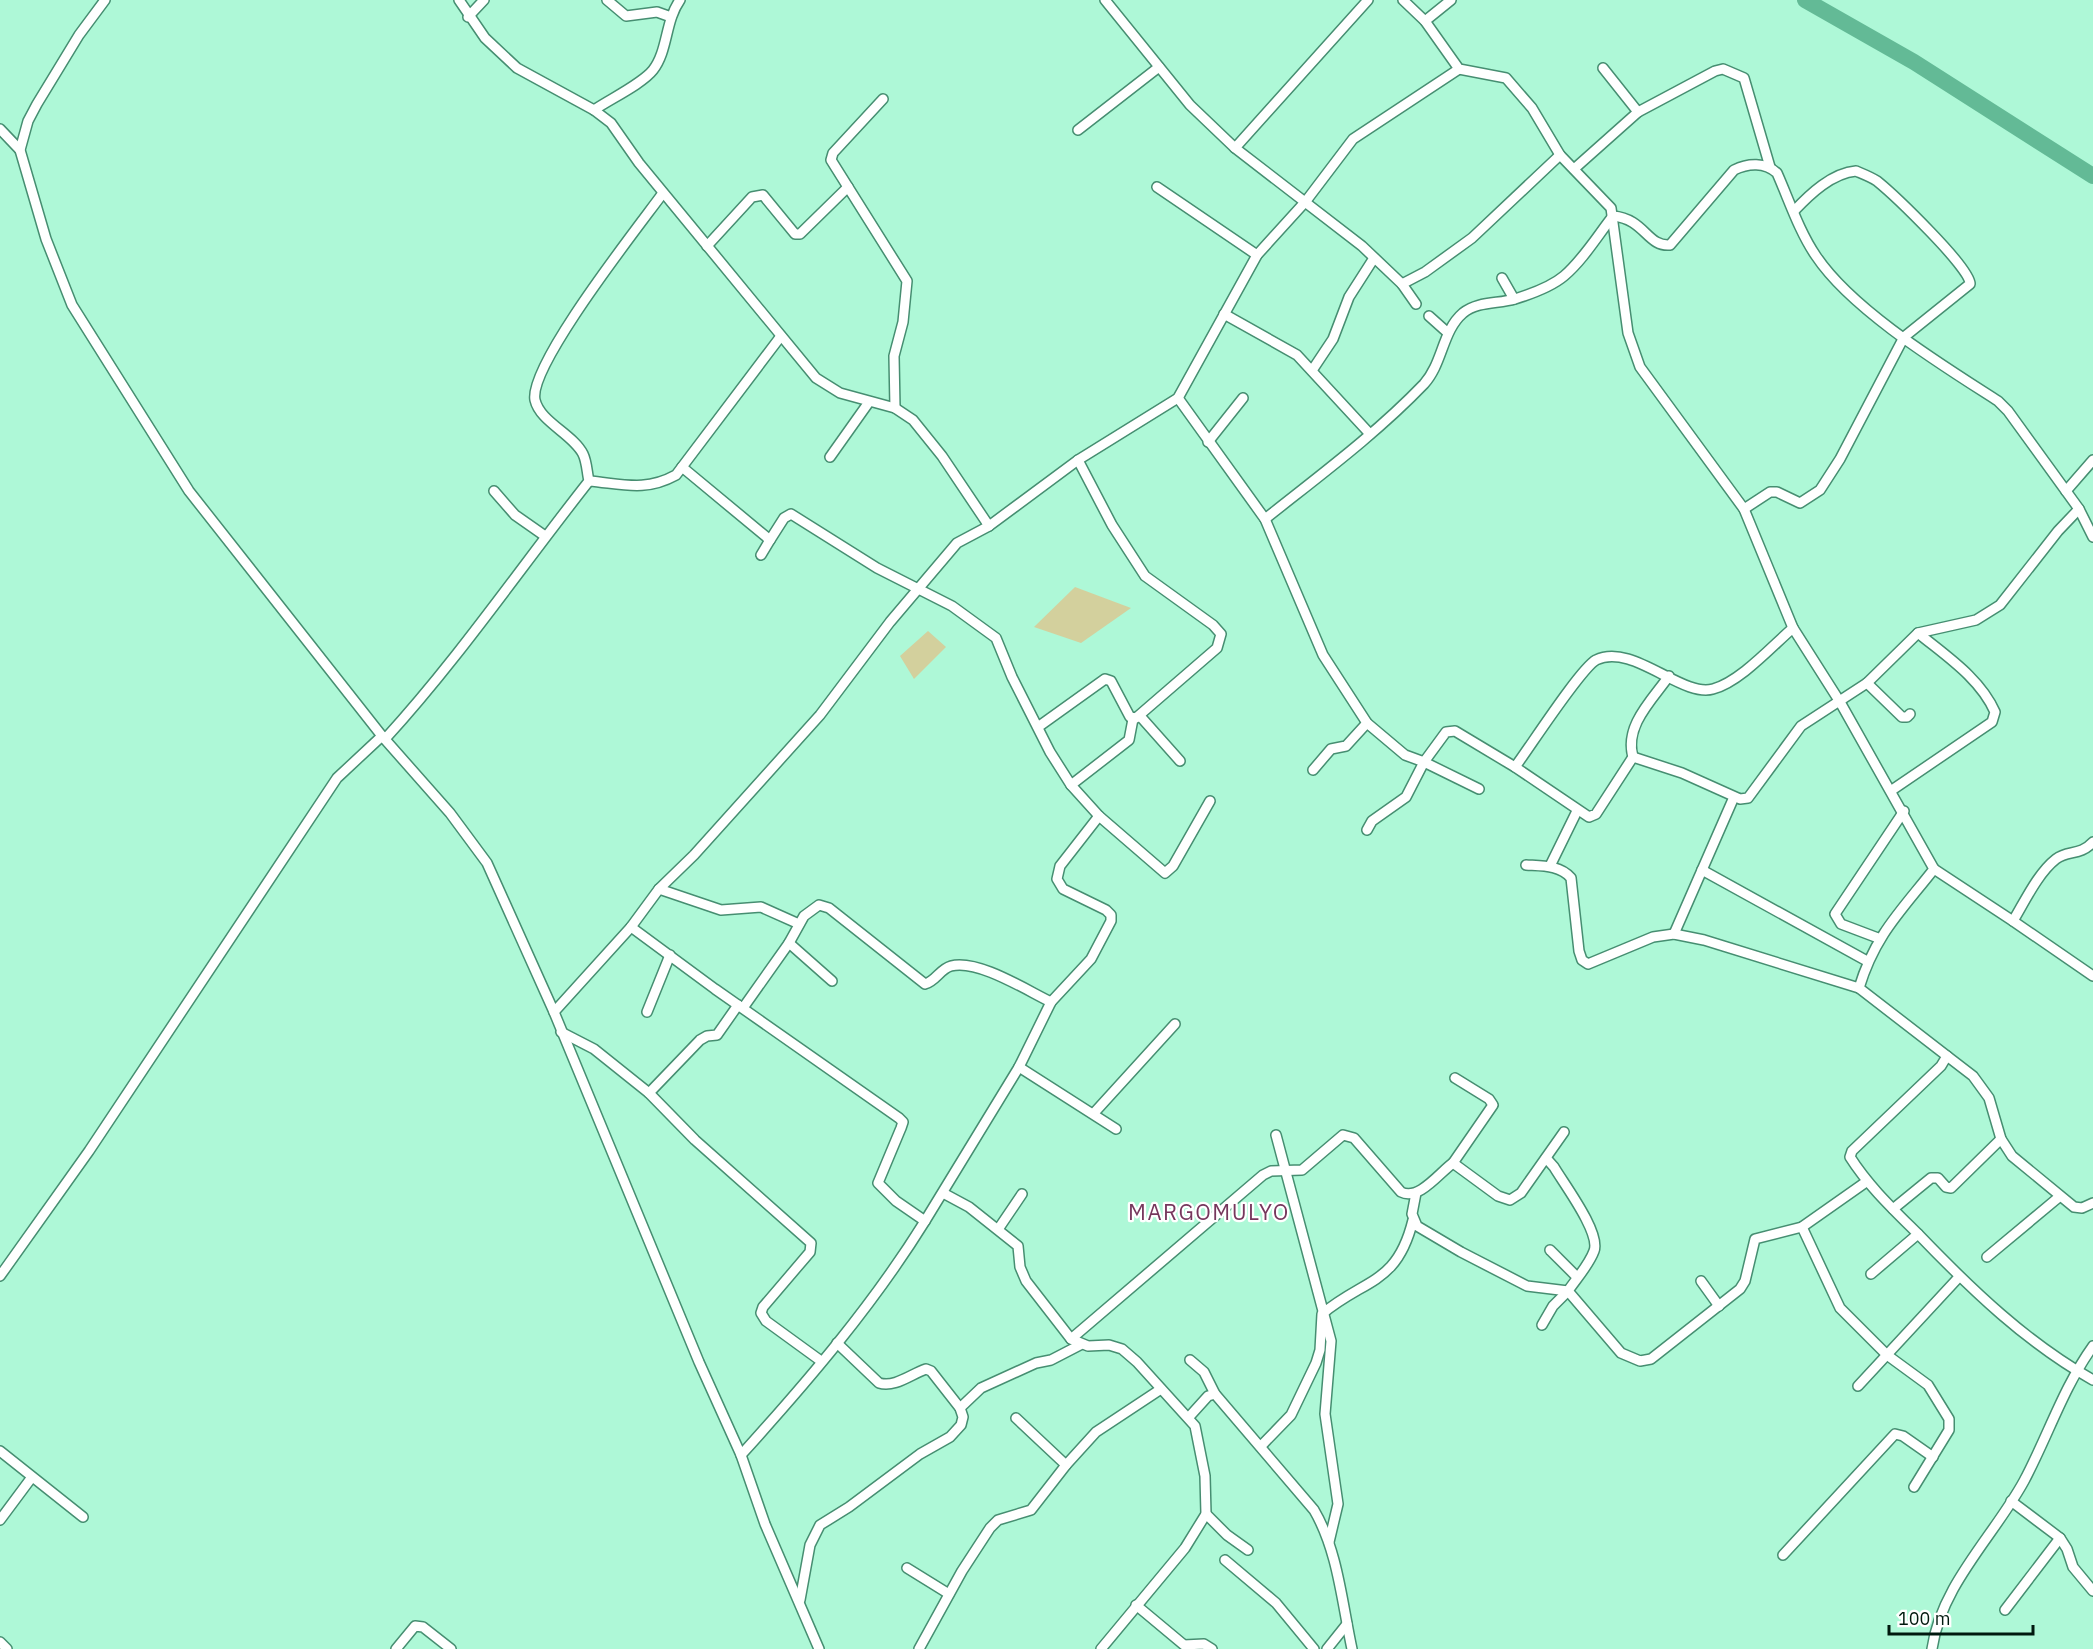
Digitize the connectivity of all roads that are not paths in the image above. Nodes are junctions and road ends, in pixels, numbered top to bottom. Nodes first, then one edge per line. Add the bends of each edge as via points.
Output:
1 (105, 0) edge
2 (459, 0) edge
3 (484, 0) edge
4 (607, 0) edge
5 (680, 0) edge
6 (1105, 0) edge
7 (1368, 0) edge
8 (1403, 0) edge
9 (1451, 0) edge
10 (468, 17) junction
11 (670, 17) junction
12 (1425, 21) junction
13 (1159, 67) junction
14 (1603, 68) dead end
15 (1459, 69) junction
16 (883, 99) dead end
17 (594, 110) junction
18 (1638, 112) junction
19 (0, 129) edge
20 (1078, 130) dead end
21 (1235, 148) junction
22 (20, 150) junction
23 (1560, 155) junction
24 (1770, 167) junction
25 (1574, 169) junction
26 (1156, 187) dead end
27 (848, 188) junction
28 (663, 193) junction
29 (1306, 201) junction
30 (1794, 211) junction
31 (1613, 216) junction
32 (706, 246) junction
33 (1257, 255) junction
34 (1374, 258) junction
35 (1502, 278) dead end
36 (1402, 284) junction
37 (1514, 299) junction
38 (1416, 304) dead end
39 (1224, 314) junction
40 (1429, 316) dead end
41 (1448, 333) junction
42 (781, 336) junction
43 (1904, 338) junction
44 (1313, 369) junction
45 (1178, 398) junction
46 (1243, 398) dead end
47 (869, 402) junction
48 (895, 408) junction
49 (1370, 434) junction
50 (1208, 442) junction
51 (830, 457) dead end
52 (1078, 460) junction
53 (2093, 460) edge
54 (682, 467) junction
55 (589, 481) junction
56 (494, 491) dead end
57 (2066, 491) junction
58 (1744, 509) junction
59 (2079, 509) junction
60 (1265, 519) junction
61 (989, 526) junction
62 (545, 536) junction
63 (2093, 537) edge
64 (770, 540) junction
65 (761, 555) dead end
66 (920, 588) junction
67 (1793, 627) junction
68 (1918, 633) junction
69 (1669, 676) junction
70 (1867, 683) junction
71 (1840, 702) junction
72 (1910, 714) dead end
73 (1136, 717) junction
74 (1367, 723) junction
75 (1038, 727) junction
76 (383, 737) junction
77 (1633, 757) junction
78 (1180, 761) dead end
79 (1424, 762) junction
80 (1515, 767) junction
81 (1313, 770) dead end
82 (1071, 785) junction
83 (1479, 789) dead end
84 (1892, 790) junction
85 (1734, 797) junction
86 (1210, 801) dead end
87 (1577, 811) junction
88 (1904, 811) junction
89 (1099, 816) junction
90 (1366, 830) dead end
91 (2093, 842) edge
92 (1526, 865) dead end
93 (1550, 866) junction
94 (1934, 869) junction
95 (1702, 870) junction
96 (659, 889) junction
97 (2013, 921) junction
98 (799, 924) junction
99 (631, 927) junction
100 (1674, 934) junction
101 (1878, 938) junction
102 (789, 943) junction
103 (670, 955) junction
104 (1867, 962) junction
105 (2093, 976) edge
106 (832, 981) dead end
107 (1859, 988) junction
108 (1051, 1002) junction
109 (740, 1006) junction
110 (554, 1012) junction
111 (647, 1012) dead end
112 (1174, 1024) dead end
113 (561, 1032) junction
114 (1947, 1056) junction
115 (1018, 1067) junction
116 (1455, 1078) dead end
117 (649, 1094) junction
118 (1094, 1113) junction
119 (1116, 1129) dead end
120 (1564, 1132) dead end
121 (1276, 1135) dead end
122 (2001, 1139) junction
123 (1546, 1158) junction
124 (1453, 1163) junction
125 (1285, 1171) junction
126 (1866, 1182) junction
127 (943, 1193) junction
128 (1416, 1193) junction
129 (1022, 1194) dead end
130 (2059, 1197) junction
131 (2093, 1203) edge
132 (1893, 1209) junction
133 (1413, 1220) junction
134 (925, 1221) junction
135 (1802, 1227) junction
136 (999, 1228) junction
137 (1918, 1234) junction
138 (1550, 1250) dead end
139 (1987, 1257) dead end
140 (1871, 1274) dead end
141 (0, 1276) edge
142 (1959, 1277) junction
143 (1577, 1278) junction
144 (1701, 1281) dead end
145 (1568, 1291) junction
146 (1719, 1306) junction
147 (1325, 1311) junction
148 (1542, 1325) dead end
149 (1071, 1339) junction
150 (837, 1343) junction
151 (1080, 1345) junction
152 (2093, 1346) edge
153 (1887, 1355) junction
154 (1190, 1360) dead end
155 (821, 1361) junction
156 (2076, 1370) junction
157 (2093, 1380) edge
158 (1858, 1386) dead end
159 (1161, 1389) junction
160 (1215, 1394) junction
161 (960, 1408) junction
162 (1189, 1417) junction
163 (1016, 1418) dead end
164 (1261, 1446) junction
165 (0, 1451) edge
166 (741, 1455) junction
167 (1933, 1457) junction
168 (1066, 1465) junction
169 (32, 1477) junction
170 (1914, 1487) dead end
171 (2012, 1501) junction
172 (1206, 1514) junction
173 (82, 1517) dead end
174 (0, 1520) edge
175 (2060, 1539) junction
176 (1329, 1542) junction
177 (1248, 1551) dead end
178 (1783, 1555) dead end
179 (1225, 1560) dead end
180 (907, 1568) dead end
181 (2093, 1591) edge
182 (949, 1594) junction
183 (800, 1603) junction
184 (1136, 1605) junction
185 (2005, 1610) dead end
186 (1347, 1624) junction
187 (0, 1642) edge
188 (7, 1649) edge
189 (396, 1649) edge
190 (451, 1649) edge
191 (819, 1649) edge
192 (919, 1649) edge
193 (1101, 1649) edge
194 (1212, 1649) edge
195 (1314, 1649) edge
196 (1328, 1649) edge
197 (1352, 1649) edge
198 (1932, 1649) edge

1 - 22 street via 37,104
2 - 10 street
3 - 10 street
4 - 11 street via 626,16 657,12
5 - 11 street
6 - 13 street
7 - 21 street
8 - 12 street
9 - 12 street
10 - 17 street via 497,51 518,68
11 - 17 street via 652,71
12 - 15 street
13 - 20 street
13 - 21 street via 1190,105
14 - 18 street
15 - 23 street via 1506,78 1532,108
15 - 29 street via 1353,139
16 - 27 street via 833,153 833,165
17 - 28 street via 610,123
18 - 24 street via 1715,71 1734,72 1744,78
18 - 25 street
19 - 22 street
21 - 29 street
22 - 76 street via 46,239 72,305 189,491
23 - 25 street
23 - 36 street via 1472,238
24 - 30 street via 1777,173
24 - 31 street via 1746,164 1734,170 1670,245 1654,242 1634,221
25 - 31 street via 1602,198
26 - 33 street
27 - 32 street via 800,234 795,234 763,195 752,197
27 - 48 street via 908,281 894,356
28 - 32 street
28 - 55 street via 569,325 534,390 535,403 544,415 583,454
29 - 33 street
29 - 34 street
30 - 43 street via 1816,256 1844,288
30 - 43 street via 1836,177 1856,171 1875,180 1955,258 1970,279 1968,288
31 - 37 street via 1564,276
31 - 58 street via 1633,352
32 - 42 street
33 - 39 street
34 - 36 street
34 - 44 street via 1349,297 1333,339
35 - 37 street
36 - 38 street
37 - 41 street via 1470,309 1454,321
39 - 44 street via 1286,347
39 - 45 street
40 - 41 street
41 - 49 street via 1426,382
42 - 47 street via 816,378 840,393
42 - 54 street
43 - 57 street via 1998,401
43 - 58 street via 1820,490 1800,503 1770,492
44 - 49 street
45 - 50 street
45 - 52 street
46 - 50 street
47 - 48 street
47 - 51 street
48 - 61 street via 922,430
49 - 60 street
50 - 60 street
52 - 61 street
52 - 73 street via 1112,525 1145,576 1188,605 1221,634 1217,648
53 - 57 street
54 - 55 street via 657,485
54 - 64 street
55 - 62 street
56 - 62 street via 515,515
57 - 59 street
58 - 67 street
59 - 63 street
59 - 68 street via 2000,605 1976,620
60 - 74 street via 1323,655
61 - 66 street via 957,543
62 - 76 street via 520,574
64 - 65 street
64 - 66 street via 791,514 877,568
66 - 75 street via 996,638
66 - 96 street via 820,716
67 - 69 street via 1719,688 1702,690
67 - 71 street
68 - 70 street
68 - 84 street via 1965,671 1995,712 1992,722
69 - 77 street via 1634,726 1630,747
69 - 80 street via 1625,658 1591,663
70 - 71 street
70 - 72 street via 1902,717
71 - 84 street
71 - 85 street via 1801,726 1748,798
73 - 75 street via 1108,679
73 - 78 street
73 - 82 street via 1129,740
74 - 79 street via 1405,755
74 - 81 street via 1346,746 1331,749
75 - 82 street
76 - 110 street via 450,813 487,863
76 - 141 street via 337,778 89,1151
77 - 85 street via 1682,773
77 - 87 street via 1596,814 1590,817
79 - 80 street via 1450,730
79 - 83 street
79 - 90 street via 1406,797 1372,821
80 - 87 street
82 - 89 street
84 - 88 street
85 - 95 street
86 - 89 street via 1173,866 1165,873
87 - 93 street
88 - 94 street
88 - 101 street via 1835,914 1841,924
89 - 108 street via 1060,866 1057,879 1063,889 1106,910 1111,921 1091,959
91 - 97 street via 2084,851 2058,857
92 - 93 street
93 - 100 street via 1567,873 1573,881 1579,951 1588,964 1653,937
94 - 97 street
94 - 101 street
95 - 100 street
95 - 104 street
96 - 98 street via 721,910 761,906
96 - 99 street
97 - 105 street
98 - 102 street
98 - 108 street via 813,907 824,906 925,984 953,965 977,967
99 - 103 street
99 - 110 street
100 - 107 street
101 - 104 street
102 - 106 street
102 - 109 street
103 - 109 street
103 - 111 street
104 - 107 street
107 - 114 street
108 - 115 street
109 - 117 street via 717,1035 700,1040
109 - 134 street via 903,1122 878,1183
110 - 113 street
112 - 118 street
113 - 117 street via 594,1049
113 - 166 street
114 - 122 street via 1973,1076 1989,1098
114 - 126 street via 1852,1151 1850,1157
115 - 118 street
115 - 127 street
116 - 124 street via 1493,1105
117 - 155 street via 811,1243 810,1252 761,1313 765,1322
118 - 119 street
120 - 123 street
121 - 125 street
122 - 130 street via 2012,1156
122 - 132 street via 1951,1188 1938,1178 1931,1178
123 - 124 street via 1521,1193 1510,1200 1498,1196
123 - 143 street via 1594,1235 1595,1251
124 - 128 street
125 - 128 street via 1302,1170 1343,1135 1349,1135 1401,1192
125 - 147 street
125 - 149 street via 1263,1175
126 - 132 street
126 - 135 street
127 - 134 street
127 - 136 street
128 - 133 street
129 - 136 street
130 - 131 street via 2082,1208
130 - 139 street
132 - 137 street
133 - 145 street via 1461,1252 1527,1286
133 - 147 street via 1408,1241 1392,1268
134 - 150 street via 894,1270
135 - 146 street via 1755,1239 1745,1281
135 - 153 street via 1835,1300
136 - 149 street via 1018,1246 1026,1281
137 - 140 street
137 - 142 street
138 - 143 street
142 - 153 street
142 - 156 street via 2005,1318
143 - 145 street
144 - 146 street
145 - 146 street via 1621,1353 1640,1361 1651,1359
145 - 148 street via 1553,1305
147 - 164 street via 1320,1316 1316,1363 1291,1415
147 - 176 street via 1331,1341 1325,1414 1338,1504
149 - 151 street
150 - 155 street
150 - 161 street via 879,1383 886,1385 926,1369 932,1371
151 - 159 street via 1122,1349
151 - 161 street via 981,1388
152 - 156 street
153 - 158 street
153 - 167 street via 1928,1385 1949,1419 1949,1430
154 - 160 street via 1204,1372
155 - 166 street
156 - 157 street
156 - 171 street
159 - 162 street
159 - 168 street via 1096,1432
160 - 162 street via 1208,1396
160 - 164 street
161 - 183 street via 963,1417 956,1432 820,1525 810,1545
162 - 172 street via 1196,1426 1202,1458
163 - 168 street
164 - 176 street via 1314,1510
165 - 169 street
166 - 183 street via 765,1524
167 - 170 street
167 - 178 street via 1895,1434
168 - 182 street via 1031,1510 998,1520 990,1528
169 - 173 street
169 - 174 street
171 - 175 street
171 - 198 street via 1943,1607
172 - 177 street
172 - 184 street via 1185,1548
175 - 181 street via 2073,1567
175 - 185 street
176 - 186 street
179 - 195 street via 1276,1603
180 - 182 street
182 - 192 street
183 - 191 street
184 - 193 street
184 - 194 street via 1184,1645 1204,1644
186 - 196 street
186 - 197 street
187 - 188 street
189 - 190 street via 415,1626 423,1627

